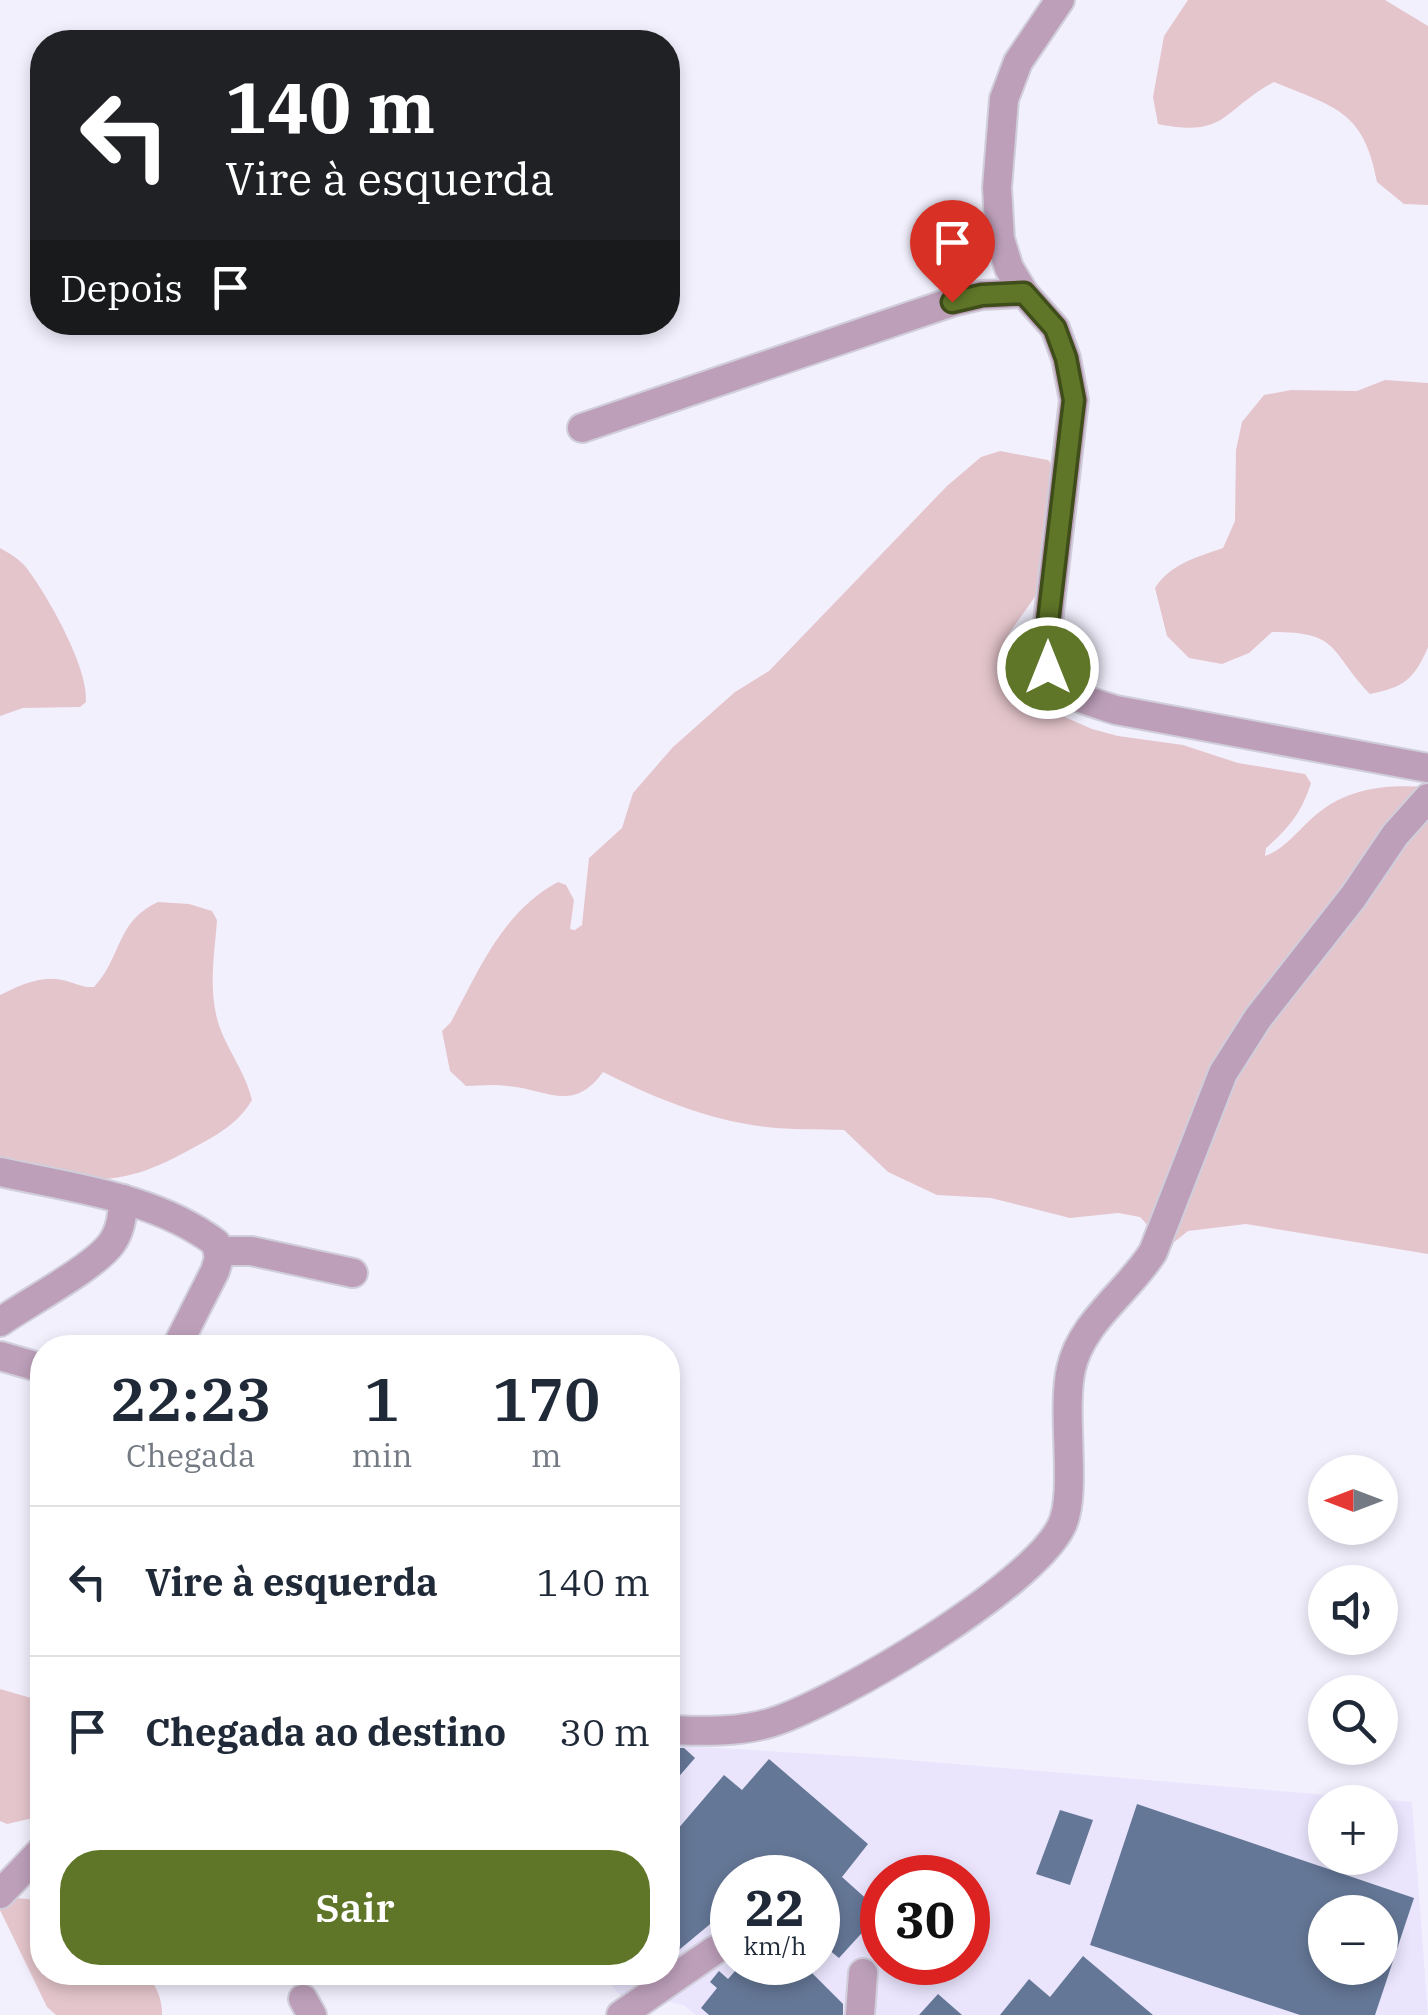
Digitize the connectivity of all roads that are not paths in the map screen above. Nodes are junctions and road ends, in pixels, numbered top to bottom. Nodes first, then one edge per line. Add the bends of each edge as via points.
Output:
1 (1060, 0) edge
2 (1024, 293) junction
3 (582, 428) dead end
4 (1428, 768) edge
5 (1428, 798) edge
6 (0, 1172) edge
7 (123, 1199) junction
8 (218, 1251) junction
9 (353, 1273) dead end
10 (0, 1322) edge
11 (188, 1335) edge
12 (0, 1356) edge
13 (30, 1365) edge
14 (680, 1730) edge
15 (30, 1863) edge
16 (0, 1894) edge
17 (710, 1953) edge
18 (680, 1974) edge
19 (664, 1985) edge
20 (862, 1985) edge
21 (621, 2015) edge
22 (860, 2015) edge

1 - 2 street via 1018,62 999,136 1000,238
2 - 3 street via 952,302
2 - 4 street via 1055,328 1074,400 1046,639 1048,668 1062,687 1116,710
5 - 14 street via 1258,1018 1216,1088 1153,1252 1078,1345 1067,1396 1068,1509 1046,1548 913,1651 804,1710 745,1728
6 - 7 street
7 - 8 street via 194,1230
7 - 10 street via 111,1244
8 - 9 street via 251,1251
8 - 11 street
12 - 13 street
15 - 16 street
17 - 18 street
19 - 21 street
20 - 22 street

